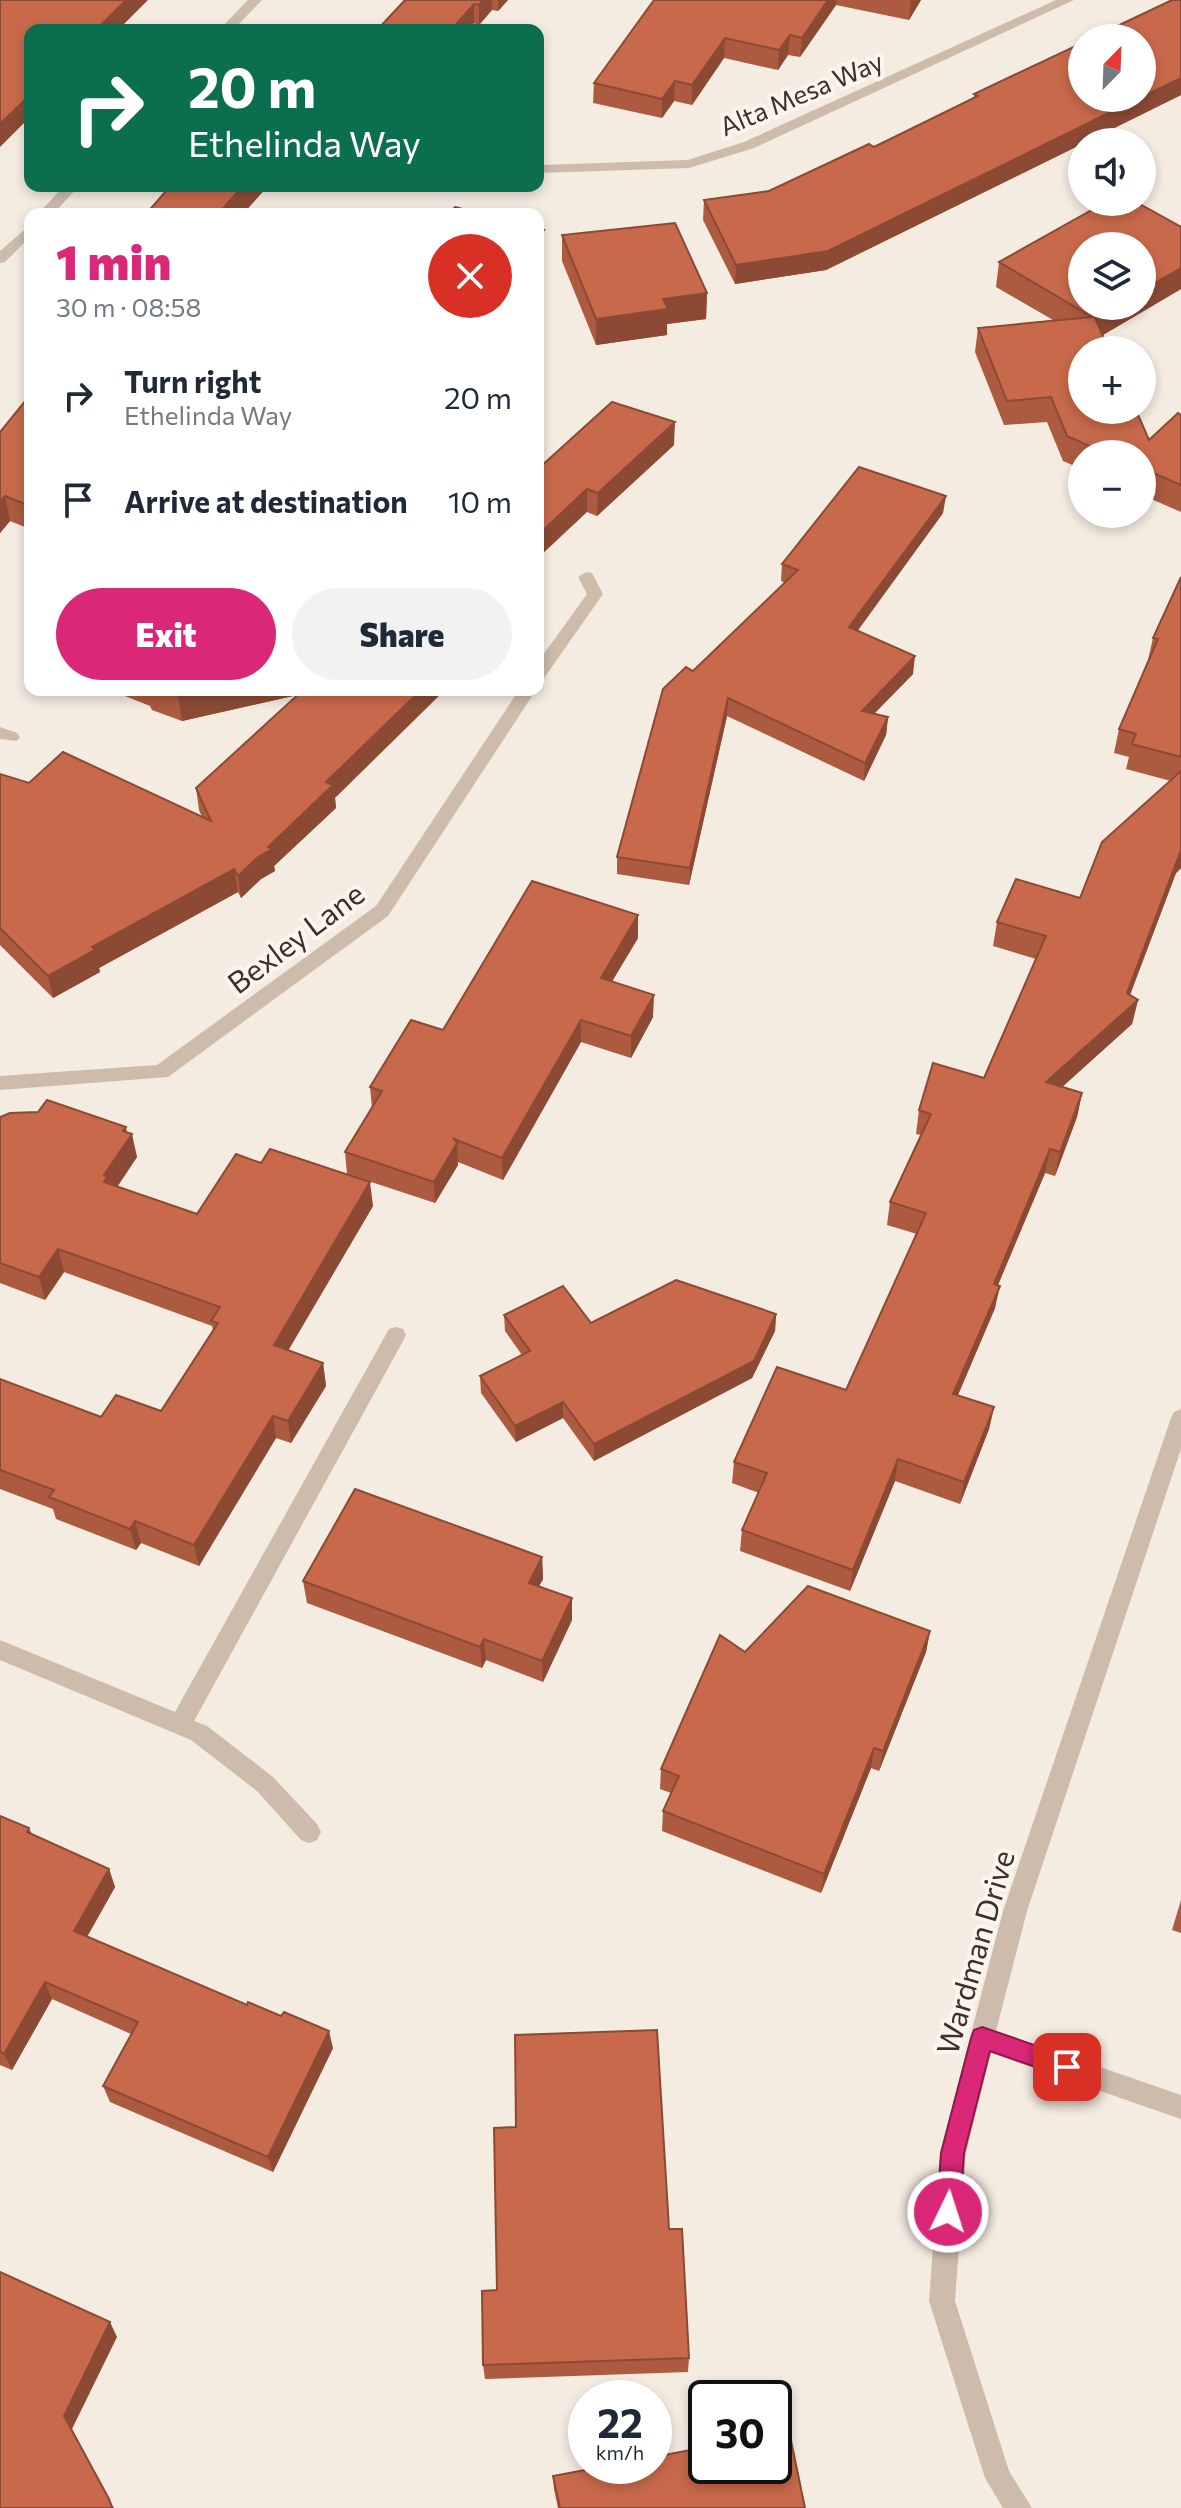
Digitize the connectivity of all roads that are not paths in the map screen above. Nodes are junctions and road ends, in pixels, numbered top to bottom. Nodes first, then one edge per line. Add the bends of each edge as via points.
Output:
1 (255, 0) edge
2 (1067, 0) edge
3 (232, 24) edge
4 (544, 169) edge
5 (66, 192) edge
6 (51, 208) edge
7 (24, 235) edge
8 (0, 259) edge
9 (586, 577) dead end
10 (544, 666) edge
11 (524, 696) edge
12 (0, 1083) edge
13 (396, 1335) dead end
14 (1181, 1418) edge
15 (0, 1650) edge
16 (180, 1725) junction
17 (309, 1832) dead end
18 (982, 2038) junction
19 (1181, 2107) edge
20 (1019, 2508) edge

1 - 3 street
2 - 4 street, Alta Mesa Way via 749,145 689,164
5 - 6 street
7 - 8 street
9 - 10 street via 595,594
11 - 12 street, Bexley Lane via 382,911 161,1072
13 - 16 street
14 - 18 street, Wardman Drive via 1015,1911
15 - 16 street
16 - 17 street via 199,1733 265,1784
18 - 19 street
18 - 20 street, Wardman Drive via 953,2153 942,2301 998,2478

